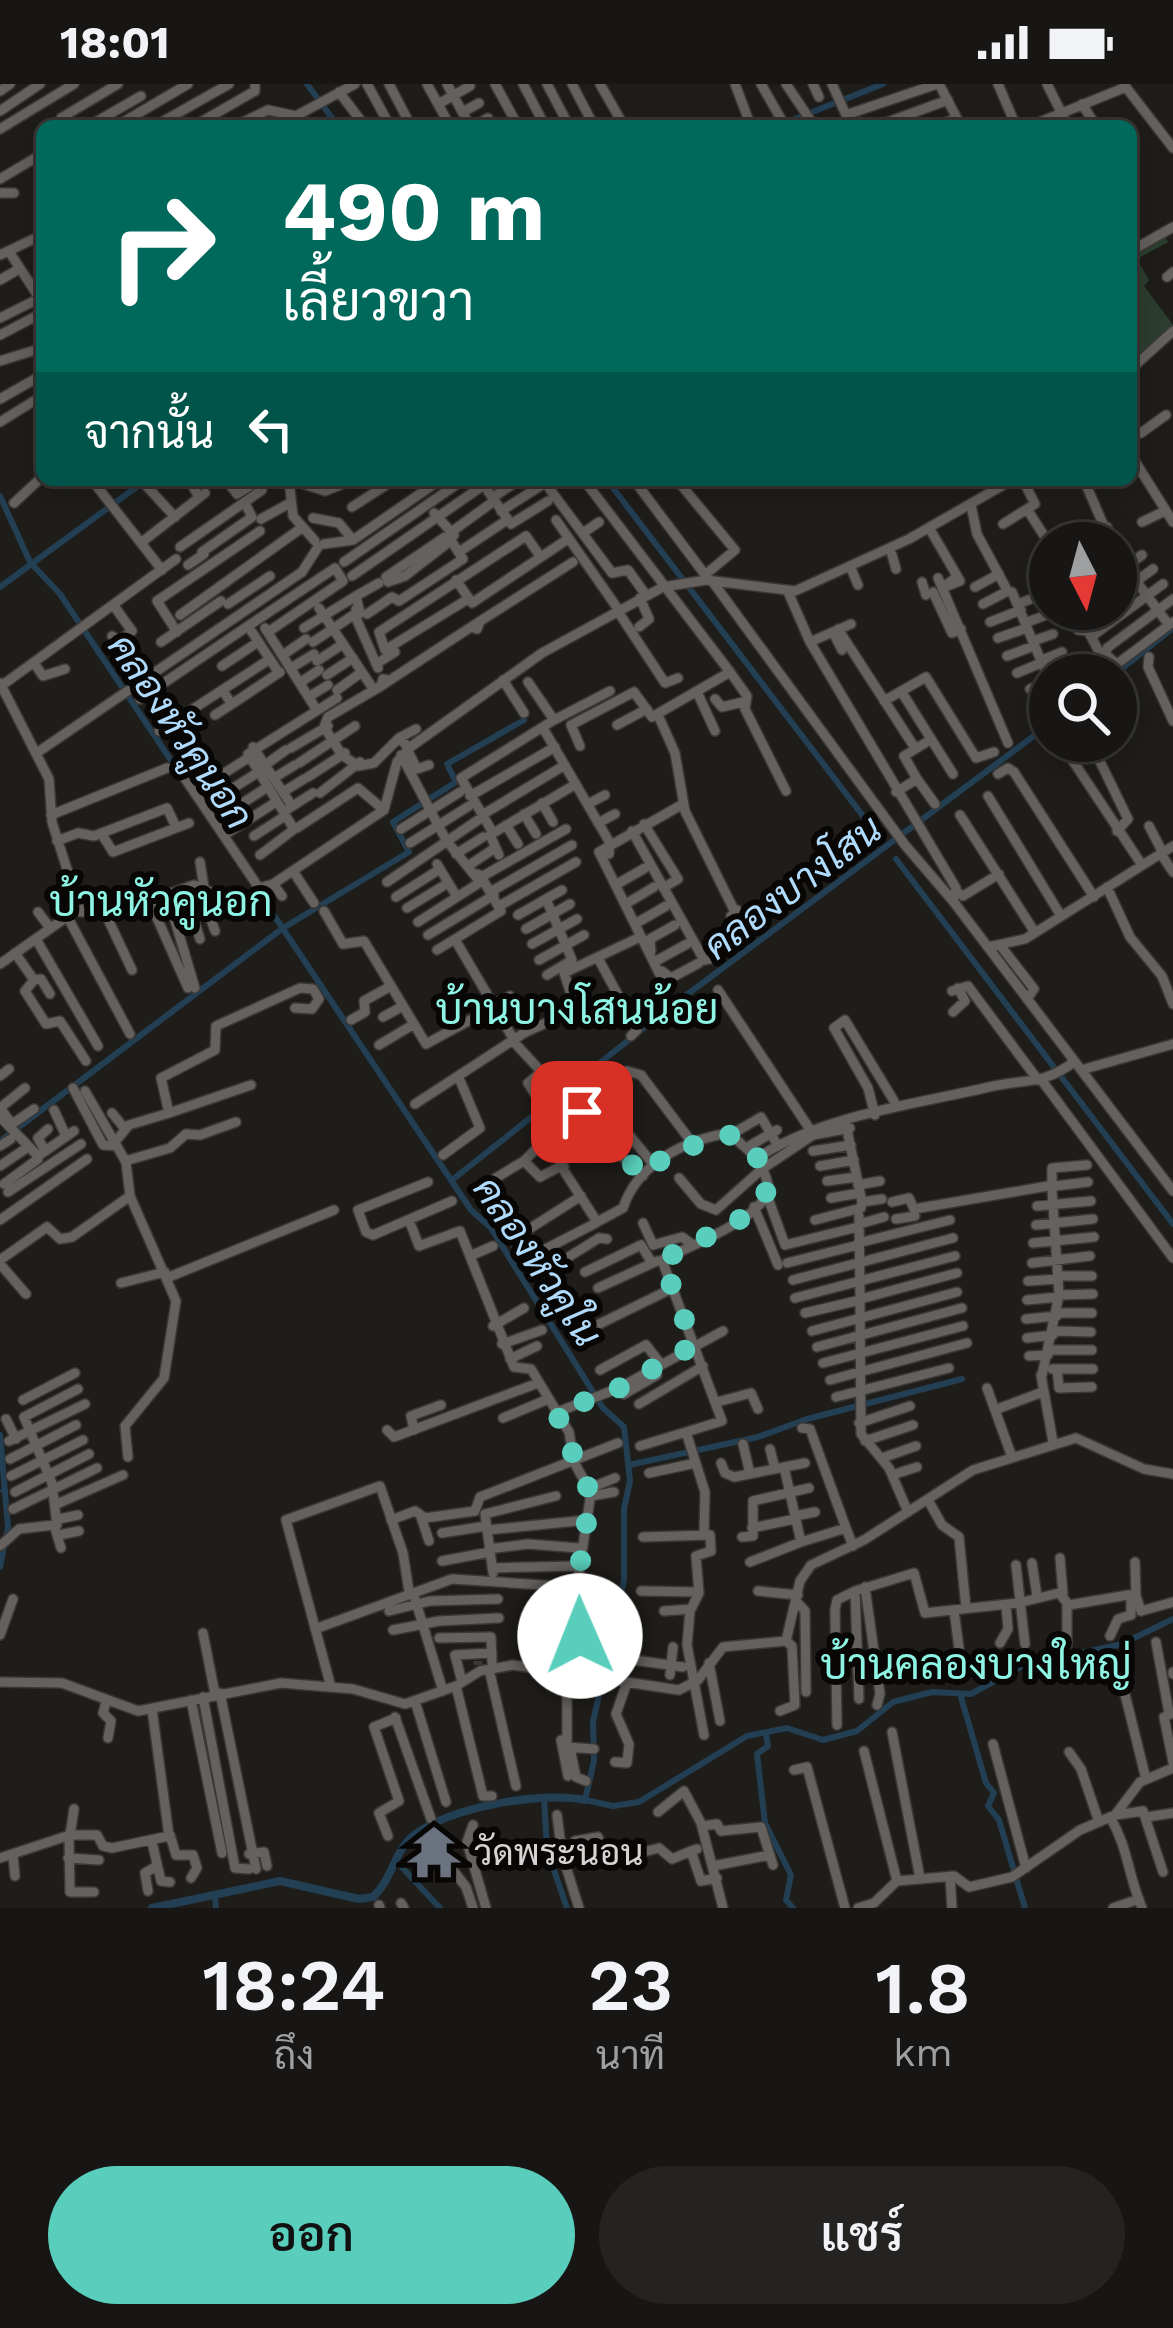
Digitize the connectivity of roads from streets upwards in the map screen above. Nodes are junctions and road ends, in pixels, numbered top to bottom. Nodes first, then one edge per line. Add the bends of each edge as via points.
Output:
1 (10, 84) edge
2 (40, 84) edge
3 (74, 84) edge
4 (229, 84) edge
5 (355, 84) edge
6 (367, 84) edge
7 (495, 84) edge
8 (523, 84) edge
9 (547, 84) edge
10 (572, 84) edge
11 (600, 84) edge
12 (735, 84) edge
13 (761, 84) edge
14 (786, 84) edge
15 (812, 84) edge
16 (938, 84) edge
17 (998, 84) edge
18 (1046, 84) edge
19 (112, 85) edge
20 (1124, 85) edge
21 (259, 86) edge
22 (390, 86) edge
23 (436, 86) edge
24 (470, 86) edge
25 (179, 87) edge
26 (0, 91) edge
27 (838, 91) edge
28 (337, 93) junction
29 (453, 95) junction
30 (141, 96) dead end
31 (819, 97) dead end
32 (948, 100) junction
33 (440, 103) dead end
34 (479, 103) dead end
35 (1082, 104) junction
36 (400, 105) junction
37 (189, 107) junction
38 (0, 111) edge
39 (304, 111) junction
40 (462, 111) junction
41 (277, 112) junction
42 (1061, 113) junction
43 (1147, 117) junction
44 (61, 118) dead end
45 (488, 118) dead end
46 (806, 118) edge
47 (782, 119) dead end
48 (99, 120) edge
49 (126, 120) edge
50 (166, 120) edge
51 (196, 120) edge
52 (206, 120) edge
53 (246, 120) edge
54 (287, 120) edge
55 (293, 120) edge
56 (309, 120) edge
57 (360, 120) edge
58 (387, 120) edge
59 (414, 120) edge
60 (448, 120) edge
61 (451, 120) edge
62 (467, 120) edge
63 (484, 120) edge
64 (515, 120) edge
65 (542, 120) edge
66 (566, 120) edge
67 (591, 120) edge
68 (621, 120) edge
69 (749, 120) edge
70 (848, 120) edge
71 (893, 120) edge
72 (958, 120) edge
73 (1013, 120) edge
74 (1044, 120) edge
75 (1065, 120) edge
76 (1092, 120) edge
77 (1137, 125) edge
78 (0, 129) edge
79 (1173, 148) edge
80 (36, 158) edge
81 (0, 179) edge
82 (0, 193) edge
83 (14, 193) dead end
84 (1173, 226) edge
85 (36, 239) edge
86 (1137, 247) edge
87 (10, 255) edge
88 (0, 268) edge
89 (0, 280) edge
90 (36, 288) edge
91 (36, 296) edge
92 (36, 316) edge
93 (0, 318) edge
94 (1173, 331) edge
95 (0, 335) edge
96 (36, 351) edge
97 (0, 361) edge
98 (1137, 363) edge
99 (36, 378) edge
100 (0, 399) edge
101 (36, 400) edge
102 (1166, 415) dead end
103 (0, 422) edge
104 (1137, 433) edge
105 (1137, 464) edge
106 (36, 483) edge
107 (96, 486) edge
108 (145, 486) edge
109 (194, 486) edge
110 (231, 486) edge
111 (290, 486) edge
112 (311, 486) edge
113 (340, 486) edge
114 (383, 486) edge
115 (396, 486) edge
116 (432, 486) edge
117 (455, 486) edge
118 (480, 486) edge
119 (487, 486) edge
120 (514, 486) edge
121 (535, 486) edge
122 (545, 486) edge
123 (589, 486) edge
124 (640, 486) edge
125 (682, 486) edge
126 (1002, 486) edge
127 (1026, 486) edge
128 (1086, 486) edge
129 (260, 488) edge
130 (1090, 495) junction
131 (1076, 498) dead end
132 (548, 501) dead end
133 (245, 502) junction
134 (14, 503) dead end
135 (288, 504) junction
136 (406, 504) junction
137 (428, 505) junction
138 (971, 505) junction
139 (352, 507) dead end
140 (498, 507) junction
141 (538, 508) junction
142 (1028, 509) junction
143 (1165, 511) junction
144 (175, 518) junction
145 (313, 518) dead end
146 (437, 518) junction
147 (263, 520) junction
148 (598, 522) dead end
149 (1036, 522) edge
150 (1107, 522) edge
151 (1142, 522) dead end
152 (1173, 522) edge
153 (1003, 524) dead end
154 (929, 528) junction
155 (300, 529) junction
156 (583, 532) junction
157 (449, 537) junction
158 (193, 538) junction
159 (568, 538) junction
160 (352, 540) junction
161 (983, 541) junction
162 (142, 542) junction
163 (319, 544) junction
164 (180, 547) dead end
165 (890, 548) junction
166 (970, 548) dead end
167 (363, 550) junction
168 (162, 553) dead end
169 (203, 553) junction
170 (459, 553) junction
171 (1142, 555) dead end
172 (540, 556) junction
173 (991, 556) junction
174 (257, 557) junction
175 (1137, 558) edge
176 (344, 562) dead end
177 (573, 562) dead end
178 (978, 562) dead end
179 (372, 563) junction
180 (211, 564) junction
181 (188, 565) dead end
182 (850, 566) junction
183 (169, 567) junction
184 (896, 569) dead end
185 (1153, 569) dead end
186 (999, 574) junction
187 (270, 576) junction
188 (352, 576) dead end
189 (706, 579) junction
190 (456, 580) junction
191 (384, 581) junction
192 (1137, 581) edge
193 (185, 582) junction
194 (922, 582) dead end
195 (146, 583) junction
196 (1137, 583) edge
197 (1163, 584) dead end
198 (858, 585) dead end
199 (666, 586) junction
200 (975, 587) dead end
201 (280, 588) junction
202 (932, 590) junction
203 (1008, 590) junction
204 (172, 591) junction
205 (788, 592) junction
206 (356, 596) junction
207 (1147, 596) junction
208 (392, 597) junction
209 (643, 597) junction
210 (468, 598) junction
211 (1173, 599) edge
212 (1029, 602) edge
213 (1137, 603) edge
214 (157, 604) junction
215 (983, 604) dead end
216 (113, 606) junction
217 (940, 607) junction
218 (1019, 607) junction
219 (617, 610) junction
220 (1158, 610) junction
221 (321, 612) junction
222 (358, 614) junction
223 (924, 614) dead end
224 (180, 615) dead end
225 (141, 616) dead end
226 (259, 618) junction
227 (165, 619) junction
228 (286, 620) junction
229 (948, 622) junction
230 (990, 622) dead end
231 (1171, 623) edge
232 (475, 624) junction
233 (851, 624) dead end
234 (1029, 624) edge
235 (62, 625) dead end
236 (1026, 625) junction
237 (248, 626) junction
238 (639, 627) dead end
239 (152, 628) dead end
240 (333, 629) junction
241 (931, 629) dead end
242 (961, 629) junction
243 (836, 630) junction
244 (132, 631) junction
245 (177, 632) junction
246 (268, 632) junction
247 (77, 633) junction
248 (1053, 634) dead end
249 (116, 636) dead end
250 (998, 638) dead end
251 (161, 642) dead end
252 (258, 642) junction
253 (810, 642) junction
254 (142, 643) dead end
255 (344, 644) junction
256 (1034, 644) junction
257 (842, 650) dead end
258 (212, 651) junction
259 (1062, 652) dead end
260 (1038, 654) edge
261 (1058, 654) edge
262 (1006, 656) dead end
263 (1149, 657) dead end
264 (353, 658) junction
265 (270, 659) junction
266 (318, 661) junction
267 (288, 662) junction
268 (34, 663) junction
269 (376, 664) junction
270 (222, 666) junction
271 (1029, 668) edge
272 (65, 669) dead end
273 (362, 672) junction
274 (730, 672) junction
275 (279, 673) junction
276 (1018, 673) dead end
277 (237, 676) junction
278 (527, 677) junction
279 (678, 678) dead end
280 (503, 680) junction
281 (301, 682) junction
282 (382, 683) junction
283 (1, 684) edge
284 (222, 690) junction
285 (610, 691) dead end
286 (901, 691) junction
287 (697, 692) junction
288 (310, 696) junction
289 (140, 699) dead end
290 (715, 699) dead end
291 (884, 701) junction
292 (743, 702) junction
293 (5, 703) edge
294 (232, 704) junction
295 (316, 709) junction
296 (653, 712) junction
297 (524, 713) dead end
298 (215, 715) dead end
299 (554, 720) junction
300 (1173, 721) edge
301 (617, 724) dead end
302 (355, 726) dead end
303 (330, 728) junction
304 (543, 728) junction
305 (416, 729) dead end
306 (159, 731) dead end
307 (715, 731) dead end
308 (45, 736) dead end
309 (399, 738) junction
310 (930, 740) junction
311 (1008, 743) dead end
312 (580, 746) dead end
313 (36, 747) junction
314 (555, 747) junction
315 (915, 748) junction
316 (406, 751) junction
317 (994, 752) dead end
318 (251, 753) junction
319 (342, 753) junction
320 (497, 755) junction
321 (1073, 762) edge
322 (1100, 762) edge
323 (359, 764) junction
324 (429, 765) dead end
325 (565, 765) junction
326 (167, 768) dead end
327 (261, 769) junction
328 (395, 771) junction
329 (182, 774) dead end
330 (509, 774) junction
331 (998, 774) dead end
332 (952, 775) dead end
333 (215, 779) dead end
334 (917, 779) junction
335 (404, 781) dead end
336 (270, 783) junction
337 (576, 784) junction
338 (786, 790) dead end
339 (896, 792) junction
340 (605, 795) dead end
341 (988, 796) dead end
342 (219, 797) dead end
343 (466, 798) junction
344 (542, 803) junction
345 (588, 804) junction
346 (683, 804) junction
347 (934, 804) dead end
348 (384, 809) junction
349 (232, 810) dead end
350 (431, 810) junction
351 (288, 814) junction
352 (524, 814) junction
353 (615, 814) dead end
354 (51, 815) junction
355 (399, 815) dead end
356 (960, 815) dead end
357 (708, 816) dead end
358 (480, 817) junction
359 (553, 822) dead end
360 (189, 823) dead end
361 (598, 823) junction
362 (692, 823) junction
363 (644, 824) junction
364 (506, 825) junction
365 (437, 826) junction
366 (1149, 826) dead end
367 (176, 827) junction
368 (74, 829) dead end
369 (401, 829) dead end
370 (566, 829) dead end
371 (632, 831) junction
372 (1117, 831) junction
373 (229, 832) dead end
374 (101, 833) junction
375 (536, 834) dead end
376 (488, 835) junction
377 (254, 836) dead end
378 (57, 839) junction
379 (446, 840) junction
380 (705, 842) junction
381 (607, 844) junction
382 (572, 845) dead end
383 (521, 849) junction
384 (421, 851) junction
385 (1166, 851) edge
386 (456, 854) junction
387 (260, 855) dead end
388 (285, 855) dead end
389 (200, 862) dead end
390 (577, 862) dead end
391 (1142, 865) junction
392 (533, 867) junction
393 (645, 868) dead end
394 (295, 869) junction
395 (440, 869) junction
396 (563, 870) junction
397 (1173, 872) edge
398 (998, 874) junction
399 (478, 876) junction
400 (387, 881) dead end
401 (541, 882) junction
402 (448, 883) junction
403 (619, 883) junction
404 (201, 886) junction
405 (1107, 886) junction
406 (659, 888) junction
407 (264, 890) junction
408 (1010, 892) junction
409 (493, 893) junction
410 (167, 894) junction
411 (282, 896) dead end
412 (396, 897) dead end
413 (457, 897) junction
414 (955, 897) junction
415 (1094, 897) junction
416 (548, 898) junction
417 (996, 898) dead end
418 (149, 901) junction
419 (629, 902) junction
420 (571, 904) dead end
421 (195, 905) dead end
422 (501, 905) junction
423 (666, 906) dead end
424 (407, 908) dead end
425 (80, 910) junction
426 (38, 912) dead end
427 (173, 912) junction
428 (555, 913) junction
429 (106, 915) junction
430 (518, 915) dead end
431 (67, 916) junction
432 (731, 916) dead end
433 (1061, 916) junction
434 (578, 919) dead end
435 (640, 921) junction
436 (418, 922) dead end
437 (675, 925) dead end
438 (178, 927) junction
439 (50, 928) junction
440 (526, 929) dead end
441 (560, 929) junction
442 (1034, 931) junction
443 (215, 932) dead end
444 (747, 932) dead end
445 (428, 935) dead end
446 (584, 935) dead end
447 (36, 938) junction
448 (200, 939) dead end
449 (644, 939) junction
450 (457, 943) dead end
451 (532, 944) dead end
452 (687, 944) dead end
453 (566, 945) junction
454 (134, 946) dead end
455 (994, 946) junction
456 (121, 949) junction
457 (437, 950) dead end
458 (15, 953) junction
459 (721, 957) dead end
460 (538, 960) dead end
461 (599, 961) junction
462 (656, 961) junction
463 (699, 963) dead end
464 (0, 964) edge
465 (132, 970) dead end
466 (547, 975) dead end
467 (34, 980) junction
468 (665, 985) dead end
469 (391, 986) junction
470 (718, 990) dead end
471 (84, 992) dead end
472 (50, 994) dead end
473 (71, 1003) junction
474 (1173, 1004) edge
475 (403, 1006) junction
476 (493, 1006) junction
477 (295, 1007) dead end
478 (519, 1011) dead end
479 (953, 1012) dead end
480 (383, 1017) dead end
481 (351, 1020) dead end
482 (413, 1024) junction
483 (462, 1024) junction
484 (474, 1031) dead end
485 (130, 1034) dead end
486 (632, 1036) dead end
487 (513, 1041) junction
488 (1173, 1044) edge
489 (379, 1045) dead end
490 (98, 1046) dead end
491 (86, 1061) dead end
492 (1074, 1066) junction
493 (627, 1070) dead end
494 (540, 1073) junction
495 (459, 1078) junction
496 (881, 1080) junction
497 (1043, 1081) junction
498 (251, 1085) dead end
499 (25, 1088) dead end
500 (73, 1088) dead end
501 (868, 1088) junction
502 (86, 1091) dead end
503 (559, 1091) dead end
504 (595, 1093) dead end
505 (578, 1101) dead end
506 (894, 1101) dead end
507 (540, 1102) dead end
508 (415, 1104) dead end
509 (34, 1109) dead end
510 (54, 1110) dead end
511 (2, 1113) edge
512 (112, 1113) dead end
513 (169, 1113) junction
514 (875, 1115) junction
515 (236, 1122) dead end
516 (556, 1126) dead end
517 (48, 1129) dead end
518 (125, 1129) junction
519 (849, 1129) junction
520 (740, 1130) dead end
521 (811, 1131) junction
522 (774, 1132) junction
523 (13, 1138) junction
524 (590, 1141) dead end
525 (81, 1144) dead end
526 (116, 1144) junction
527 (693, 1144) junction
528 (751, 1145) dead end
529 (0, 1146) edge
530 (539, 1146) dead end
531 (778, 1146) junction
532 (813, 1151) dead end
533 (443, 1155) dead end
534 (40, 1156) junction
535 (87, 1159) dead end
536 (854, 1160) junction
537 (125, 1161) junction
538 (524, 1161) junction
539 (4, 1163) edge
540 (653, 1164) junction
541 (761, 1164) junction
542 (1087, 1165) dead end
543 (820, 1166) dead end
544 (564, 1167) junction
545 (641, 1178) junction
546 (679, 1178) dead end
547 (58, 1179) junction
548 (827, 1181) dead end
549 (880, 1181) dead end
550 (428, 1182) dead end
551 (1088, 1182) dead end
552 (1052, 1186) junction
553 (6, 1188) dead end
554 (479, 1188) dead end
555 (859, 1189) junction
556 (1173, 1191) edge
557 (130, 1196) junction
558 (581, 1196) junction
559 (768, 1198) dead end
560 (830, 1198) dead end
561 (452, 1201) dead end
562 (1091, 1201) dead end
563 (1055, 1204) junction
564 (1037, 1206) dead end
565 (754, 1207) junction
566 (334, 1210) dead end
567 (915, 1215) junction
568 (1093, 1219) dead end
569 (0, 1220) edge
570 (409, 1220) junction
571 (815, 1220) dead end
572 (950, 1220) dead end
573 (597, 1222) junction
574 (859, 1222) junction
575 (1057, 1222) junction
576 (643, 1223) dead end
577 (1036, 1225) dead end
578 (953, 1238) dead end
579 (1094, 1238) dead end
580 (1058, 1241) junction
581 (694, 1244) junction
582 (858, 1244) junction
583 (1033, 1244) dead end
584 (494, 1246) dead end
585 (470, 1256) junction
586 (955, 1256) dead end
587 (1090, 1256) dead end
588 (564, 1258) junction
589 (1173, 1258) edge
590 (531, 1259) dead end
591 (1059, 1259) junction
592 (657, 1261) junction
593 (0, 1262) edge
594 (858, 1263) junction
595 (1032, 1263) dead end
596 (585, 1272) dead end
597 (957, 1273) dead end
598 (167, 1274) junction
599 (538, 1276) dead end
600 (1092, 1276) dead end
601 (1059, 1277) junction
602 (793, 1280) dead end
603 (859, 1281) junction
604 (1028, 1281) dead end
605 (121, 1283) dead end
606 (674, 1287) junction
607 (598, 1288) dead end
608 (957, 1292) dead end
609 (26, 1294) dead end
610 (1093, 1294) dead end
611 (1059, 1296) junction
612 (795, 1298) dead end
613 (860, 1299) junction
614 (1027, 1300) dead end
615 (524, 1307) dead end
616 (962, 1308) dead end
617 (805, 1313) dead end
618 (1092, 1313) dead end
619 (1057, 1314) junction
620 (860, 1318) junction
621 (1027, 1319) dead end
622 (568, 1323) dead end
623 (494, 1325) junction
624 (963, 1326) dead end
625 (542, 1330) dead end
626 (723, 1331) dead end
627 (812, 1331) dead end
628 (1091, 1332) dead end
629 (1053, 1333) junction
630 (860, 1336) junction
631 (1027, 1338) dead end
632 (502, 1344) junction
633 (694, 1345) junction
634 (537, 1346) dead end
635 (817, 1347) dead end
636 (1092, 1350) dead end
637 (1048, 1352) junction
638 (860, 1354) junction
639 (1029, 1356) dead end
640 (964, 1360) dead end
641 (512, 1363) junction
642 (824, 1364) dead end
643 (703, 1366) junction
644 (949, 1368) dead end
645 (1093, 1369) dead end
646 (500, 1370) dead end
647 (600, 1370) dead end
648 (658, 1371) junction
649 (1046, 1371) junction
650 (75, 1373) dead end
651 (859, 1373) junction
652 (1026, 1375) dead end
653 (830, 1380) dead end
654 (57, 1382) junction
655 (538, 1383) junction
656 (987, 1388) dead end
657 (1092, 1388) dead end
658 (78, 1389) dead end
659 (38, 1392) junction
660 (1040, 1393) junction
661 (63, 1396) junction
662 (836, 1396) dead end
663 (22, 1400) dead end
664 (546, 1400) junction
665 (859, 1401) junction
666 (717, 1402) junction
667 (639, 1404) dead end
668 (441, 1405) dead end
669 (45, 1406) junction
670 (910, 1406) dead end
671 (1000, 1408) dead end
672 (758, 1409) dead end
673 (77, 1410) junction
674 (555, 1413) junction
675 (502, 1418) dead end
676 (6, 1419) dead end
677 (859, 1423) junction
678 (913, 1424) dead end
679 (802, 1428) dead end
680 (387, 1430) dead end
681 (414, 1430) junction
682 (30, 1432) junction
683 (686, 1432) junction
684 (58, 1435) junction
685 (13, 1440) junction
686 (83, 1440) dead end
687 (865, 1441) junction
688 (1055, 1441) junction
689 (618, 1443) dead end
690 (743, 1444) dead end
691 (36, 1445) junction
692 (640, 1446) dead end
693 (916, 1446) dead end
694 (65, 1449) junction
695 (770, 1449) dead end
696 (21, 1453) junction
697 (89, 1454) dead end
698 (694, 1454) junction
699 (1012, 1456) junction
700 (128, 1457) dead end
701 (10, 1459) dead end
702 (43, 1460) junction
703 (72, 1462) junction
704 (574, 1462) junction
705 (721, 1463) dead end
706 (805, 1463) dead end
707 (917, 1467) dead end
708 (97, 1468) dead end
709 (779, 1468) junction
710 (889, 1471) junction
711 (649, 1473) dead end
712 (874, 1473) dead end
713 (49, 1474) junction
714 (750, 1474) junction
715 (1173, 1474) edge
716 (11, 1476) dead end
717 (79, 1477) junction
718 (615, 1478) dead end
719 (102, 1482) junction
720 (881, 1487) dead end
721 (809, 1488) dead end
722 (54, 1489) junction
723 (909, 1490) dead end
724 (15, 1492) dead end
725 (590, 1492) junction
726 (614, 1492) dead end
727 (789, 1492) junction
728 (121, 1493) dead end
729 (106, 1496) dead end
730 (899, 1498) junction
731 (928, 1500) junction
732 (57, 1505) junction
733 (13, 1509) dead end
734 (885, 1509) dead end
735 (815, 1512) dead end
736 (908, 1512) junction
737 (42, 1513) dead end
738 (78, 1515) dead end
739 (422, 1516) junction
740 (795, 1518) junction
741 (391, 1520) junction
742 (577, 1521) dead end
743 (550, 1523) junction
744 (486, 1528) junction
745 (752, 1528) junction
746 (846, 1528) junction
747 (448, 1532) dead end
748 (59, 1534) junction
749 (704, 1534) junction
750 (9, 1536) edge
751 (643, 1537) dead end
752 (742, 1537) dead end
753 (864, 1540) junction
754 (429, 1541) dead end
755 (801, 1542) junction
756 (76, 1545) dead end
757 (45, 1546) dead end
758 (853, 1546) junction
759 (489, 1550) junction
760 (873, 1555) dead end
761 (1060, 1558) dead end
762 (442, 1561) dead end
763 (750, 1562) dead end
764 (1136, 1562) dead end
765 (1032, 1563) dead end
766 (1016, 1565) dead end
767 (493, 1574) junction
768 (860, 1589) junction
769 (641, 1591) dead end
770 (758, 1591) dead end
771 (699, 1592) junction
772 (575, 1593) junction
773 (1037, 1596) junction
774 (1133, 1596) junction
775 (413, 1597) junction
776 (797, 1598) junction
777 (13, 1599) dead end
778 (498, 1599) dead end
779 (1065, 1599) junction
780 (437, 1600) junction
781 (1020, 1602) junction
782 (1173, 1602) edge
783 (1006, 1605) junction
784 (393, 1606) dead end
785 (966, 1608) junction
786 (691, 1609) junction
787 (616, 1610) dead end
788 (954, 1610) junction
789 (664, 1611) dead end
790 (500, 1618) dead end
791 (439, 1621) junction
792 (3, 1623) edge
793 (421, 1624) junction
794 (315, 1629) junction
795 (203, 1633) dead end
796 (1110, 1636) dead end
797 (439, 1638) dead end
798 (786, 1641) junction
799 (1156, 1642) dead end
800 (1000, 1643) dead end
801 (634, 1644) dead end
802 (1025, 1644) dead end
803 (1067, 1645) dead end
804 (406, 1646) dead end
805 (654, 1646) dead end
806 (673, 1647) dead end
807 (481, 1663) junction
808 (652, 1663) junction
809 (709, 1663) junction
810 (681, 1668) junction
811 (1091, 1670) dead end
812 (571, 1673) junction
813 (953, 1678) dead end
814 (0, 1682) edge
815 (458, 1682) junction
816 (694, 1683) junction
817 (626, 1685) junction
818 (331, 1687) junction
819 (443, 1691) junction
820 (715, 1691) junction
821 (806, 1692) dead end
822 (218, 1693) junction
823 (197, 1699) junction
824 (859, 1699) dead end
825 (416, 1701) junction
826 (106, 1702) junction
827 (392, 1704) junction
828 (877, 1705) dead end
829 (152, 1709) junction
830 (780, 1711) dead end
831 (221, 1713) dead end
832 (1171, 1713) edge
833 (206, 1716) junction
834 (396, 1718) junction
835 (720, 1721) dead end
836 (837, 1725) dead end
837 (565, 1728) junction
838 (225, 1729) dead end
839 (200, 1732) junction
840 (892, 1732) dead end
841 (720, 1734) dead end
842 (704, 1736) dead end
843 (108, 1738) dead end
844 (228, 1744) dead end
845 (993, 1744) dead end
846 (570, 1748) junction
847 (594, 1749) dead end
848 (864, 1751) dead end
849 (1069, 1752) dead end
850 (231, 1760) dead end
851 (210, 1762) junction
852 (615, 1762) dead end
853 (1173, 1765) edge
854 (794, 1770) dead end
855 (234, 1776) dead end
856 (568, 1776) dead end
857 (1145, 1779) junction
858 (586, 1781) dead end
859 (516, 1786) dead end
860 (237, 1792) dead end
861 (223, 1796) junction
862 (492, 1796) dead end
863 (446, 1802) dead end
864 (74, 1809) dead end
865 (240, 1811) dead end
866 (658, 1811) dead end
867 (226, 1814) junction
868 (1173, 1814) edge
869 (557, 1815) dead end
870 (1148, 1817) junction
871 (1108, 1818) junction
872 (431, 1819) dead end
873 (473, 1825) dead end
874 (702, 1826) junction
875 (244, 1830) dead end
876 (230, 1833) junction
877 (70, 1835) junction
878 (170, 1835) junction
879 (388, 1836) dead end
880 (575, 1841) dead end
881 (152, 1842) junction
882 (706, 1846) junction
883 (692, 1851) junction
884 (248, 1852) junction
885 (227, 1853) junction
886 (13, 1856) junction
887 (0, 1858) edge
888 (68, 1858) junction
889 (99, 1860) dead end
890 (445, 1860) dead end
891 (157, 1866) junction
892 (715, 1872) junction
893 (1163, 1872) dead end
894 (1019, 1873) junction
895 (15, 1876) dead end
896 (950, 1876) junction
897 (191, 1878) dead end
898 (920, 1878) junction
899 (898, 1881) junction
900 (170, 1882) dead end
901 (148, 1891) dead end
902 (94, 1892) dead end
903 (1141, 1904) edge
904 (473, 1908) edge
905 (485, 1908) edge
906 (579, 1908) edge
907 (723, 1908) edge
908 (845, 1908) edge
909 (858, 1908) edge
910 (952, 1908) edge
911 (1113, 1908) edge

1 - 26 street
2 - 38 street
3 - 78 street
4 - 37 street
5 - 28 street
6 - 58 street
7 - 64 street
8 - 65 street
9 - 66 street
10 - 67 street
11 - 68 street
12 - 69 street
13 - 47 street
14 - 46 street
15 - 31 street
16 - 32 street
16 - 70 street
17 - 73 street
18 - 42 street
19 - 44 street
20 - 35 street
20 - 43 street
21 - 41 street
21 - 52 street
22 - 36 street
23 - 29 street
23 - 36 street
23 - 60 street
24 - 29 street
25 - 37 street
25 - 49 street
27 - 70 street
28 - 39 street
28 - 57 street
29 - 33 street
29 - 40 street
30 - 48 street
32 - 71 street
32 - 72 street
34 - 40 street
35 - 42 street
35 - 76 street
36 - 59 street
37 - 50 street
37 - 51 street
39 - 55 street
39 - 56 street
40 - 61 street
40 - 62 street
41 - 53 street
41 - 54 street
42 - 74 street
42 - 75 street
43 - 77 street
43 - 79 street
45 - 63 street
80 - 81 street
82 - 83 street
84 - 86 street
85 - 87 street
87 - 88 street
87 - 89 street
87 - 90 street
91 - 93 street
92 - 95 street
94 - 98 street
96 - 97 street
99 - 100 street
101 - 103 street
102 - 104 street
105 - 143 street
106 - 134 street
107 - 162 street
108 - 144 street
109 - 144 street via 202,495
110 - 129 street via 237,494
111 - 135 street
112 - 113 street
114 - 139 street
115 - 136 street
116 - 136 street
117 - 137 street
118 - 146 street
119 - 140 street
120 - 140 street
121 - 140 street
122 - 156 street
123 - 199 street
124 - 189 street
125 - 189 street via 735,550
126 - 138 street
127 - 142 street via 1035,502
128 - 130 street
129 - 133 street
129 - 147 street
130 - 131 street
130 - 150 street
132 - 141 street
133 - 158 street
133 - 169 street via 253,516
135 - 147 street
135 - 155 street
136 - 160 street
137 - 146 street
137 - 167 street
138 - 154 street
138 - 161 street
140 - 141 street via 511,524
140 - 157 street
140 - 170 street
141 - 159 street
142 - 149 street
142 - 153 street
143 - 151 street
143 - 152 street
144 - 162 street
145 - 160 street via 339,524
146 - 157 street
146 - 179 street
147 - 180 street
148 - 156 street
154 - 165 street
154 - 202 street via 958,579
155 - 163 street
155 - 174 street
156 - 209 street via 612,573 628,570
157 - 170 street
157 - 191 street
158 - 164 street
158 - 169 street
159 - 172 street
159 - 219 street
160 - 163 street
161 - 166 street
161 - 173 street
162 - 183 street
163 - 201 street via 308,568
165 - 182 street
165 - 184 street
167 - 176 street
167 - 179 street
168 - 183 street
169 - 180 street
169 - 181 street
170 - 208 street via 463,559 448,569 399,601
171 - 175 street
172 - 190 street via 526,536
172 - 210 street via 472,603
173 - 178 street
173 - 186 street
174 - 187 street
174 - 224 street
177 - 232 street
179 - 188 street
179 - 191 street
180 - 193 street
182 - 198 street
182 - 205 street
183 - 193 street
183 - 195 street
183 - 204 street
185 - 192 street
186 - 200 street
186 - 203 street
187 - 201 street
187 - 245 street
189 - 199 street
189 - 205 street
189 - 414 street via 905,845
190 - 210 street
190 - 210 street via 379,632 385,650
191 - 206 street
191 - 208 street
193 - 204 street
194 - 202 street
195 - 214 street
195 - 216 street
196 - 207 street
197 - 207 street
199 - 209 street
199 - 274 street
201 - 313 street
202 - 217 street
202 - 242 street
203 - 215 street
203 - 218 street
204 - 214 street
205 - 253 street
206 - 221 street
206 - 222 street
207 - 213 street
207 - 220 street
208 - 222 street
209 - 219 street
209 - 238 street via 650,619
211 - 220 street
212 - 218 street
214 - 225 street
214 - 227 street
216 - 244 street
216 - 247 street
217 - 223 street
217 - 229 street
218 - 230 street
218 - 236 street
219 - 278 street
219 - 279 street via 665,683
220 - 231 street
220 - 231 street via 1106,650 1109,660 1117,664
221 - 240 street
221 - 266 street
222 - 240 street
222 - 269 street
226 - 228 street via 335,568 343,581
226 - 237 street
226 - 246 street
227 - 239 street
227 - 245 street
228 - 246 street
228 - 266 street
229 - 241 street
229 - 242 street via 952,632
232 - 269 street via 464,607
232 - 282 street
233 - 243 street
234 - 236 street
235 - 247 street
236 - 250 street
236 - 256 street
237 - 252 street
237 - 258 street
240 - 255 street
240 - 266 street
242 - 311 street
243 - 253 street
243 - 257 street
243 - 291 street
244 - 249 street
244 - 254 street
245 - 251 street
246 - 267 street
247 - 268 street
248 - 256 street
252 - 265 street
252 - 270 street
253 - 339 street
255 - 264 street
255 - 266 street
256 - 260 street
256 - 262 street
258 - 270 street
258 - 289 street
259 - 261 street
263 - 300 street
264 - 266 street
264 - 273 street
265 - 275 street
265 - 277 street
266 - 267 street
266 - 267 street
266 - 273 street
266 - 281 street
266 - 288 street
266 - 295 street
267 - 275 street
267 - 281 street
268 - 272 street via 45,676
268 - 283 street
269 - 282 street
270 - 277 street
271 - 276 street
273 - 282 street
274 - 287 street
274 - 292 street via 747,696
275 - 294 street
277 - 284 street
278 - 280 street
278 - 299 street
280 - 297 street
280 - 316 street
281 - 288 street
282 - 303 street
283 - 293 street
284 - 294 street
284 - 306 street
285 - 299 street
286 - 291 street
286 - 310 street
286 - 317 street via 926,677 976,758
287 - 296 street
287 - 307 street
288 - 295 street
290 - 292 street via 725,707
291 - 315 street
292 - 338 street
293 - 313 street
294 - 298 street
295 - 318 street
296 - 301 street
296 - 312 street via 634,692 571,725
296 - 346 street via 675,754
299 - 304 street
302 - 303 street
303 - 319 street
303 - 327 street
303 - 336 street
304 - 314 street
304 - 320 street
305 - 309 street
308 - 313 street
309 - 316 street
309 - 323 street
310 - 315 street
310 - 332 street
313 - 354 street via 50,782
314 - 325 street
314 - 330 street
315 - 334 street via 904,756
316 - 324 street via 418,769
316 - 328 street
316 - 350 street
318 - 327 street
318 - 333 street
319 - 323 street
319 - 351 street via 306,778
320 - 330 street
320 - 343 street via 461,778
321 - 372 street
322 - 372 street via 1128,819
323 - 351 street
325 - 337 street
325 - 358 street
326 - 354 street
327 - 336 street
327 - 342 street
328 - 335 street
328 - 348 street
329 - 407 street
330 - 343 street
331 - 415 street via 1014,772
334 - 339 street
334 - 347 street
336 - 349 street
336 - 351 street
337 - 344 street
337 - 345 street
339 - 414 street
340 - 345 street
341 - 433 street
343 - 350 street
343 - 358 street
343 - 365 street
344 - 352 street
344 - 359 street
345 - 361 street
346 - 362 street
346 - 363 street
348 - 351 street via 358,788
348 - 355 street
348 - 394 street
350 - 365 street
350 - 369 street
351 - 373 street
351 - 377 street
351 - 387 street
352 - 364 street
352 - 375 street
353 - 361 street
354 - 378 street
356 - 398 street
357 - 362 street
358 - 376 street
358 - 379 street
360 - 367 street
361 - 381 street
362 - 380 street
363 - 371 street
363 - 406 street via 678,878
364 - 376 street
364 - 383 street
365 - 379 street
365 - 384 street
366 - 385 street
367 - 374 street via 113,852
367 - 374 street via 166,808
368 - 378 street
370 - 383 street
371 - 381 street
371 - 406 street
372 - 391 street
374 - 378 street
376 - 386 street
376 - 399 street via 496,852
378 - 425 street
379 - 384 street
379 - 386 street
380 - 432 street
380 - 444 street
381 - 403 street
381 - 449 street via 600,855
382 - 392 street
383 - 392 street
383 - 399 street
384 - 395 street
384 - 400 street
385 - 391 street
385 - 397 street
386 - 399 street
388 - 394 street
389 - 404 street
390 - 396 street
391 - 405 street
392 - 401 street
392 - 409 street
393 - 403 street
394 - 407 street
394 - 469 street via 344,944 364,941
395 - 402 street
395 - 412 street
396 - 401 street
396 - 416 street via 566,885
398 - 408 street
398 - 414 street
399 - 409 street
399 - 413 street
401 - 416 street
401 - 422 street
402 - 413 street
402 - 424 street
403 - 419 street
404 - 407 street via 230,900
404 - 410 street
404 - 443 street
405 - 415 street
405 - 474 street
406 - 419 street
406 - 459 street via 704,960
407 - 411 street
408 - 417 street
408 - 442 street
409 - 422 street
409 - 445 street
410 - 418 street
410 - 427 street
413 - 436 street
414 - 455 street
415 - 433 street
416 - 428 street
416 - 430 street
418 - 429 street
418 - 438 street via 192,988
419 - 435 street
420 - 428 street
421 - 427 street
422 - 457 street
423 - 435 street
425 - 429 street
425 - 431 street
426 - 439 street
427 - 438 street
428 - 440 street
428 - 441 street
429 - 456 street
431 - 439 street
431 - 485 street
433 - 442 street
434 - 441 street
435 - 449 street
437 - 449 street
438 - 448 street via 195,922
439 - 447 street
441 - 451 street
441 - 453 street
442 - 455 street
446 - 453 street
447 - 458 street
447 - 473 street
449 - 461 street
449 - 462 street
449 - 468 street
450 - 476 street
452 - 462 street
453 - 460 street
453 - 466 street via 571,961
454 - 456 street
455 - 492 street
456 - 465 street
458 - 464 street
458 - 467 street
461 - 486 street via 637,1031
461 - 487 street via 564,973 576,1009
462 - 463 street via 669,979
467 - 472 street
467 - 491 street via 25,992 46,1024 60,1021
469 - 475 street
469 - 481 street via 364,1001 365,1012
470 - 521 street
471 - 473 street
473 - 490 street
475 - 480 street
475 - 482 street
476 - 478 street via 510,996
476 - 483 street
476 - 487 street
477 - 513 street via 312,1009 319,999 313,989 216,1026 215,1050 161,1078
479 - 497 street via 965,1001 955,990 968,986
482 - 483 street via 426,1044
482 - 489 street
483 - 484 street
487 - 494 street
487 - 495 street
488 - 492 street
492 - 497 street
492 - 556 street
493 - 527 street via 641,1075
494 - 503 street
494 - 507 street via 528,1083
495 - 508 street
495 - 533 street via 480,1128
496 - 501 street
496 - 501 street via 845,1020 834,1028
496 - 506 street
497 - 514 street
497 - 589 street
498 - 513 street
499 - 511 street
500 - 526 street via 103,1145
501 - 514 street
502 - 526 street
504 - 540 street
505 - 545 street
509 - 511 street via 12,1124
510 - 534 street via 70,1133
511 - 523 street
512 - 518 street
513 - 518 street
514 - 519 street
515 - 537 street via 186,1133 170,1148
516 - 544 street via 548,1138
517 - 534 street via 38,1138
518 - 526 street
519 - 521 street
519 - 532 street
519 - 536 street
519 - 541 street via 813,1135
520 - 522 street via 764,1116
521 - 531 street
522 - 528 street
522 - 531 street
523 - 529 street
523 - 534 street
524 - 545 street
525 - 534 street
526 - 537 street
527 - 540 street
527 - 541 street via 730,1133
529 - 539 street
530 - 538 street
531 - 541 street
534 - 539 street
534 - 547 street
534 - 553 street
535 - 547 street
536 - 543 street
536 - 555 street
537 - 557 street
538 - 544 street via 540,1177
538 - 554 street
540 - 545 street
541 - 546 street via 716,1210
541 - 565 street via 769,1191
542 - 552 street via 1052,1168
544 - 558 street
545 - 573 street via 623,1208
547 - 569 street
548 - 555 street
549 - 555 street
550 - 570 street via 358,1210 370,1235
551 - 552 street
552 - 563 street
552 - 567 street
555 - 560 street
555 - 567 street via 910,1198
555 - 571 street via 861,1208
557 - 593 street via 68,1239 47,1227
557 - 598 street
558 - 573 street
558 - 573 street via 514,1238 520,1256
559 - 574 street via 785,1245
561 - 570 street
562 - 563 street
563 - 564 street
563 - 575 street
565 - 581 street
565 - 582 street via 783,1264
566 - 598 street
567 - 574 street
568 - 575 street
570 - 585 street via 419,1246 460,1231
572 - 582 street
573 - 588 street via 603,1239
574 - 582 street
575 - 577 street
575 - 580 street
576 - 581 street via 656,1246 682,1238
578 - 594 street
579 - 580 street
580 - 583 street
580 - 591 street
581 - 592 street
582 - 594 street
584 - 585 street
585 - 623 street
586 - 603 street
587 - 591 street
588 - 590 street via 556,1247
588 - 599 street
591 - 595 street
591 - 601 street
592 - 596 street via 641,1245
592 - 606 street
592 - 607 street
593 - 609 street
594 - 602 street
594 - 603 street
597 - 613 street
598 - 605 street
598 - 700 street via 177,1307 171,1357 162,1382 125,1426
600 - 601 street
601 - 604 street
601 - 611 street
603 - 612 street
603 - 613 street
606 - 622 street via 585,1331
606 - 633 street
608 - 620 street
610 - 611 street
611 - 614 street
611 - 619 street
613 - 617 street
613 - 620 street
615 - 623 street
616 - 630 street
618 - 619 street
619 - 621 street
619 - 629 street
620 - 627 street
620 - 630 street
623 - 632 street
624 - 638 street
625 - 632 street
626 - 633 street
628 - 629 street
629 - 631 street
629 - 637 street
630 - 635 street
630 - 638 street
632 - 641 street
633 - 643 street
633 - 648 street
634 - 641 street
636 - 637 street
637 - 639 street
637 - 649 street
638 - 642 street
638 - 651 street
640 - 651 street via 964,1344
641 - 646 street
641 - 655 street via 530,1368
643 - 666 street
643 - 667 street
644 - 665 street
645 - 649 street
647 - 648 street via 646,1345
648 - 674 street
649 - 652 street
649 - 657 street via 1059,1388
649 - 660 street
650 - 654 street
651 - 653 street
651 - 665 street
654 - 659 street
654 - 661 street
655 - 664 street
655 - 681 street
656 - 699 street
658 - 661 street
659 - 663 street
659 - 669 street
660 - 671 street
660 - 688 street
661 - 669 street
661 - 673 street
662 - 665 street
664 - 674 street
664 - 675 street
665 - 677 street
666 - 672 street via 751,1393
666 - 683 street via 721,1424
668 - 681 street via 410,1416
669 - 682 street via 24,1417
670 - 677 street
673 - 682 street
673 - 684 street via 75,1426
674 - 704 street via 571,1437
676 - 685 street
677 - 687 street
678 - 687 street
679 - 746 street via 810,1429
680 - 681 street via 394,1437
682 - 685 street
682 - 691 street
683 - 692 street
683 - 698 street
684 - 691 street
684 - 694 street
685 - 696 street
686 - 694 street
687 - 710 street
688 - 699 street
688 - 715 street via 1083,1439
689 - 704 street
690 - 714 street
691 - 696 street
691 - 702 street
693 - 710 street
694 - 702 street
694 - 703 street
695 - 709 street
696 - 701 street
697 - 703 street
698 - 711 street
698 - 749 street via 707,1501
699 - 731 street
702 - 713 street
702 - 716 street
703 - 713 street
703 - 717 street
704 - 725 street
704 - 739 street via 480,1497 475,1511
705 - 714 street via 733,1477
706 - 709 street
707 - 710 street
708 - 717 street
709 - 714 street
709 - 727 street
710 - 712 street
710 - 720 street
710 - 730 street
713 - 722 street
713 - 724 street
717 - 722 street
718 - 725 street
719 - 728 street via 120,1476
719 - 729 street
719 - 732 street
721 - 727 street
722 - 732 street
722 - 733 street
723 - 730 street
725 - 726 street
725 - 772 street
727 - 740 street
727 - 745 street via 752,1502
730 - 734 street
730 - 736 street
731 - 736 street
731 - 785 street via 959,1538
732 - 737 street
732 - 748 street
735 - 740 street
736 - 753 street
738 - 748 street
739 - 741 street
739 - 754 street
740 - 745 street
740 - 755 street
741 - 775 street
741 - 794 street via 375,1484 284,1522
742 - 743 street
743 - 744 street
743 - 744 street via 552,1498 532,1509 487,1513
744 - 747 street
744 - 759 street
745 - 752 street via 752,1537
746 - 755 street
746 - 758 street
748 - 750 street
748 - 756 street via 77,1531
748 - 757 street
749 - 751 street
749 - 771 street via 712,1550 695,1556
753 - 758 street
753 - 760 street
755 - 763 street
758 - 776 street via 811,1565
759 - 762 street
759 - 767 street
759 - 767 street via 578,1546 577,1566
761 - 779 street
764 - 774 street
765 - 773 street
766 - 781 street
767 - 772 street
767 - 775 street via 452,1579
768 - 788 street via 914,1573 922,1612
768 - 824 street
768 - 828 street
768 - 836 street via 835,1610
769 - 771 street
770 - 776 street
771 - 786 street
772 - 787 street
772 - 812 street
773 - 779 street
773 - 781 street
774 - 779 street
774 - 782 street via 1141,1611
774 - 796 street via 1131,1615 1118,1619
775 - 780 street
775 - 784 street
775 - 793 street
775 - 794 street
776 - 798 street
776 - 821 street via 805,1610
777 - 792 street
778 - 780 street
779 - 803 street
780 - 791 street
781 - 783 street
781 - 802 street
783 - 785 street
783 - 800 street
785 - 788 street
786 - 789 street
786 - 810 street
788 - 813 street via 961,1664
790 - 791 street
791 - 793 street
793 - 804 street via 397,1630
793 - 819 street
794 - 818 street
795 - 822 street
797 - 807 street via 491,1637
798 - 809 street via 723,1647
798 - 830 street via 795,1705
799 - 832 street
801 - 808 street via 626,1659
805 - 808 street
806 - 810 street
807 - 812 street
807 - 815 street
807 - 815 street via 454,1656
807 - 859 street
808 - 810 street
809 - 816 street
809 - 820 street
810 - 816 street
811 - 857 street via 1121,1664
812 - 817 street
812 - 837 street
814 - 826 street via 62,1683
815 - 819 street
815 - 862 street via 483,1796
816 - 817 street via 666,1691
816 - 842 street
817 - 852 street via 616,1718 627,1763
818 - 822 street via 268,1684
818 - 827 street
819 - 825 street
820 - 835 street
820 - 841 street
822 - 823 street
822 - 884 street
823 - 829 street
823 - 833 street
823 - 839 street
825 - 827 street
825 - 863 street
826 - 829 street
826 - 843 street
827 - 834 street
829 - 878 street
831 - 833 street
832 - 853 street via 1164,1718
833 - 839 street
834 - 872 street
834 - 879 street via 374,1727 399,1801 379,1813
837 - 846 street
837 - 856 street via 559,1731
838 - 839 street
839 - 851 street
840 - 898 street
844 - 851 street
845 - 894 street
846 - 847 street
846 - 858 street via 576,1777
848 - 899 street
849 - 871 street
850 - 851 street
851 - 855 street
851 - 861 street
851 - 885 street
853 - 857 street
854 - 908 street via 807,1767
857 - 871 street
860 - 861 street
861 - 867 street
864 - 877 street
865 - 867 street
866 - 874 street via 684,1792
867 - 876 street
868 - 870 street
869 - 906 street
870 - 871 street via 1142,1810
870 - 893 street
871 - 894 street
871 - 903 street via 1127,1845 1126,1867
873 - 905 street via 467,1842
874 - 882 street
874 - 892 street via 759,1826 772,1860
875 - 876 street
876 - 885 street
877 - 881 street via 97,1835 111,1854
877 - 886 street
877 - 888 street
878 - 881 street
878 - 897 street via 177,1856 193,1855
880 - 883 street via 598,1837 608,1861 661,1848 672,1859
881 - 891 street
882 - 883 street
882 - 892 street
883 - 892 street via 702,1882
884 - 885 street
884 - 885 street via 257,1868 236,1870
886 - 887 street
886 - 895 street
888 - 889 street
888 - 902 street via 70,1892
890 - 904 street
891 - 900 street via 162,1883
891 - 901 street via 145,1873
892 - 907 street
894 - 896 street via 969,1888
896 - 898 street
896 - 910 street
898 - 899 street
899 - 909 street
903 - 911 street

